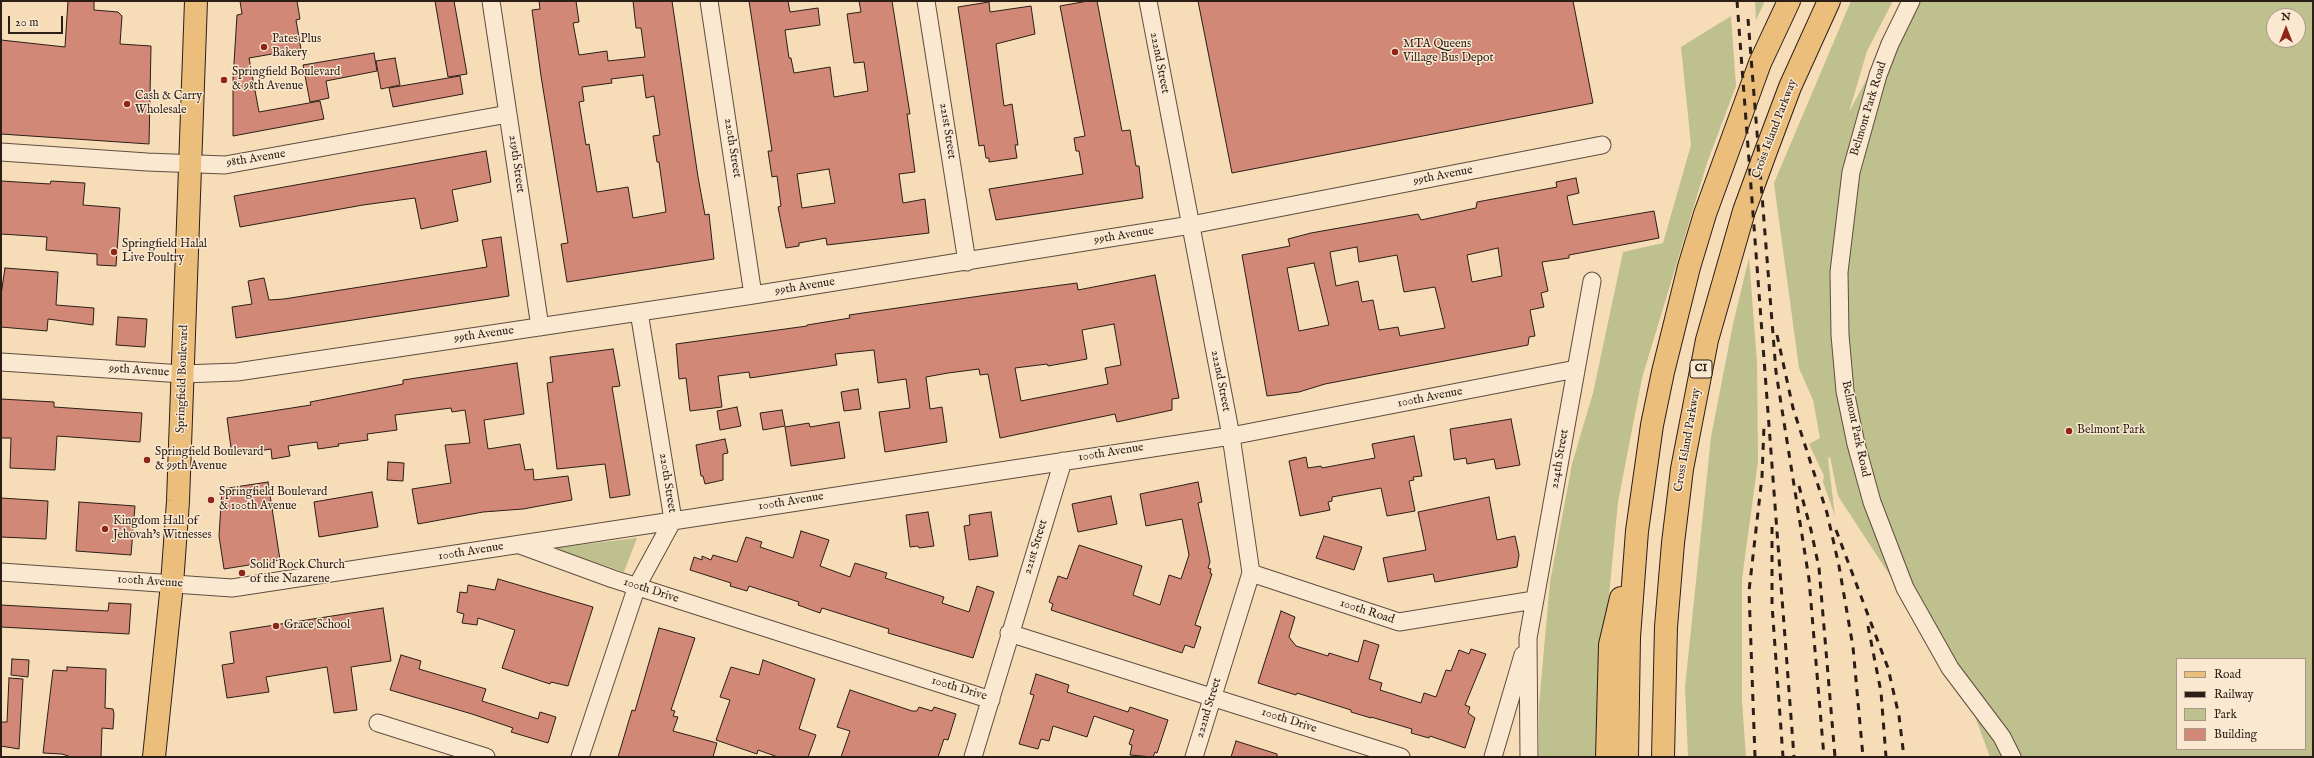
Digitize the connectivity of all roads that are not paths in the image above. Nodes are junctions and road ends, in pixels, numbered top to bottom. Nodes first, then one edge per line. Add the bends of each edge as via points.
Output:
1 (196, 1) edge
2 (491, 1) edge
3 (710, 1) edge
4 (926, 1) edge
5 (1148, 1) edge
6 (1789, 1) edge
7 (1829, 1) edge
8 (1911, 1) edge
9 (508, 114) junction
10 (1602, 145) dead end
11 (1, 152) edge
12 (190, 164) junction
13 (1191, 225) junction
14 (968, 262) junction
15 (1592, 281) dead end
16 (753, 295) junction
17 (639, 312) junction
18 (540, 327) junction
19 (1, 362) edge
20 (1576, 368) junction
21 (183, 374) junction
22 (1231, 436) junction
23 (1062, 461) junction
24 (673, 520) junction
25 (1637, 531) junction
26 (517, 544) junction
27 (1, 572) edge
28 (1251, 573) junction
29 (172, 584) junction
30 (637, 586) junction
31 (1534, 600) junction
32 (1010, 633) junction
33 (1528, 638) junction
34 (1213, 697) junction
35 (991, 700) junction
36 (378, 723) dead end
37 (154, 757) edge
38 (486, 757) edge
39 (580, 757) edge
40 (973, 757) edge
41 (1194, 757) edge
42 (1401, 757) edge
43 (1493, 757) edge
44 (1529, 757) edge
45 (1607, 757) edge
46 (1628, 757) edge
47 (1663, 757) edge
48 (2012, 757) edge

1 - 12 main road, Springfield Boulevard
2 - 9 street, 219th Street
3 - 16 street, 220th Street
4 - 14 street, 221st Street
5 - 13 street, 222nd Street
6 - 25 main road via 1747,96 1689,267 1652,425
7 - 47 main road, Cross Island Parkway / CI via 1790,87 1754,184 1707,340 1682,469 1673,543 1666,627
8 - 48 street, Belmont Park Road via 1890,44 1868,105 1847,200 1839,272 1845,391 1872,502 1905,588 1950,668 2002,737
9 - 12 street, 98th Avenue via 225,164
9 - 18 street, 219th Street
10 - 13 street, 99th Avenue
11 - 12 street, 98th Avenue
12 - 21 main road, Springfield Boulevard
13 - 14 street, 99th Avenue
13 - 22 street, 222nd Street
14 - 16 street, 99th Avenue
15 - 20 street, 224th Street
16 - 17 street, 99th Avenue
17 - 18 street, 99th Avenue
17 - 24 street, 220th Street
18 - 21 street, 99th Avenue via 237,372
19 - 21 street, 99th Avenue
20 - 22 street, 100th Avenue
20 - 31 street, 224th Street
21 - 29 main road, Springfield Boulevard
22 - 23 street, 100th Avenue
22 - 28 street, 222nd Street
23 - 24 street, 100th Avenue
23 - 32 street, 221st Street
24 - 26 street, 100th Avenue
24 - 30 street, 220th Street
25 - 45 main road via 1610,645
25 - 46 main road via 1629,637
26 - 29 street, 100th Avenue via 232,588
26 - 30 street, 100th Drive
27 - 29 street, 100th Avenue
28 - 31 street, 100th Road via 1399,622
28 - 34 street, 222nd Street
29 - 37 main road, Springfield Boulevard
30 - 35 street, 100th Drive
30 - 39 street, 220th Street
31 - 33 street, 224th Street
32 - 34 street, 100th Drive
32 - 35 street, 100th Drive
33 - 43 street, 224th Street
33 - 44 street, 224th Street
34 - 41 street, 222nd Street
34 - 42 street, 100th Drive
35 - 40 street
36 - 38 street

